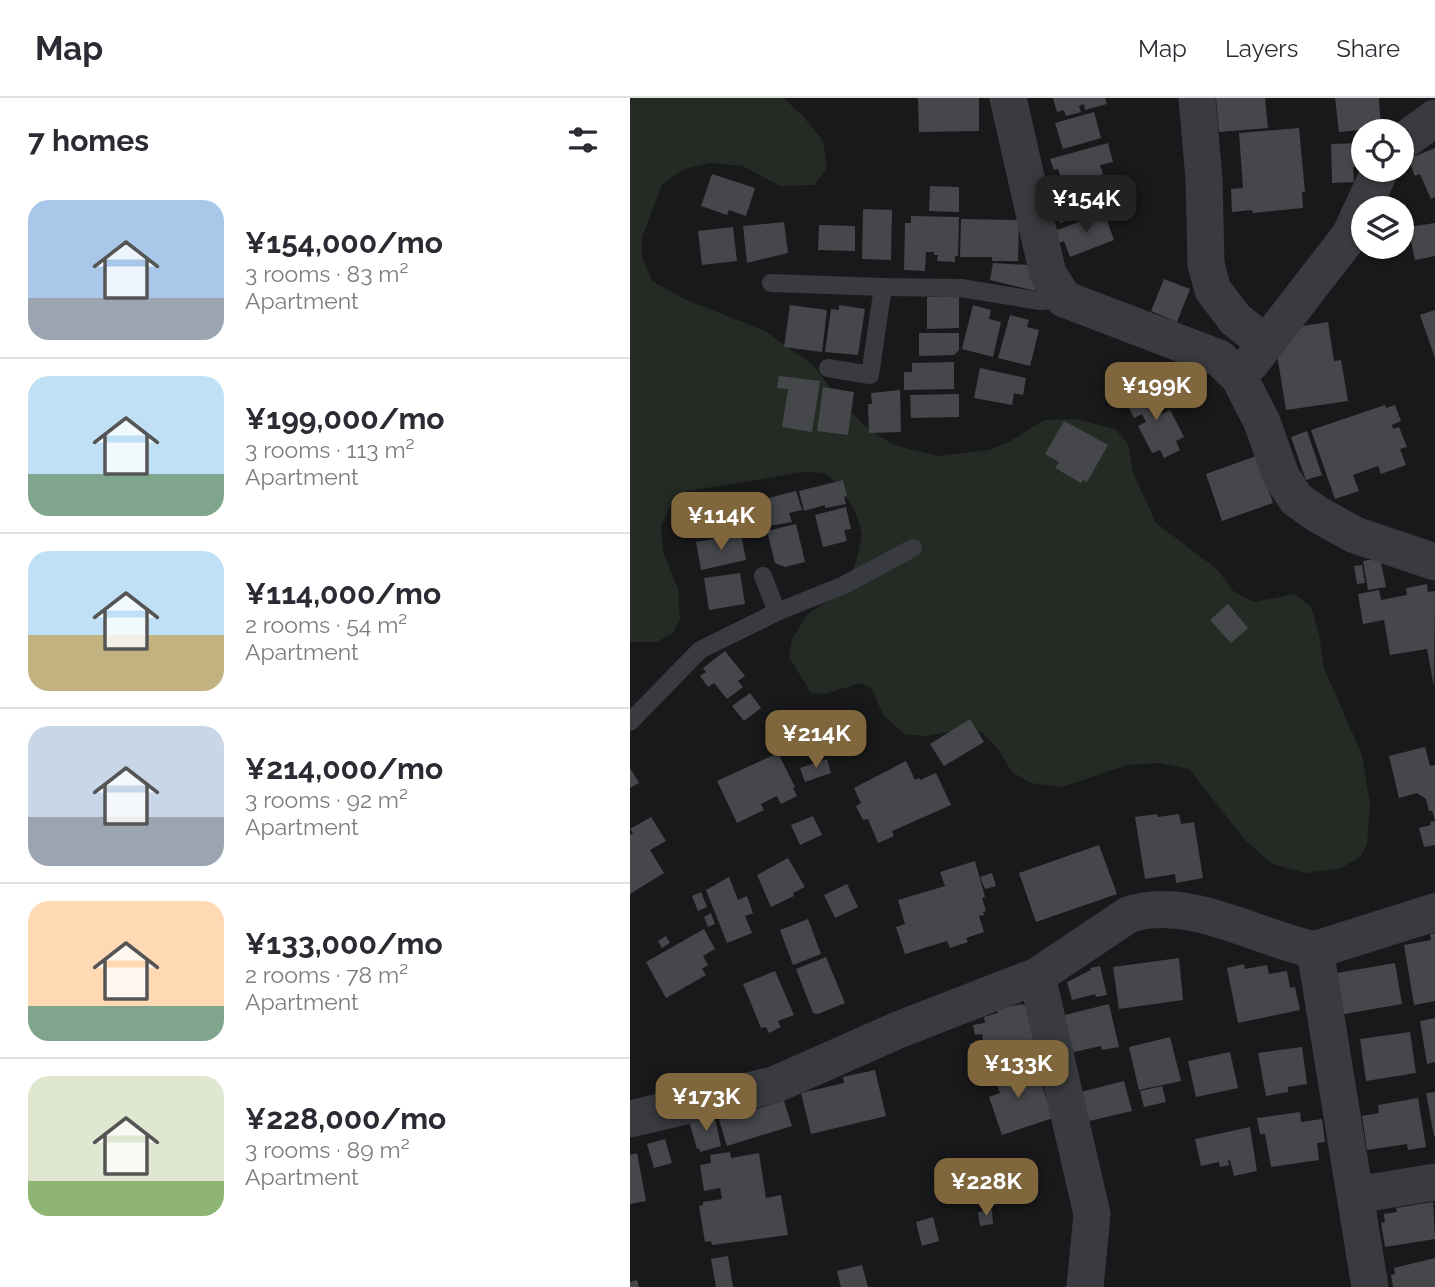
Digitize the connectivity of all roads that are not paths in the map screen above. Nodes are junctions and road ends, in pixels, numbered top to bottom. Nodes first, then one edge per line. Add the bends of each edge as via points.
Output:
1 (1008, 98) edge
2 (1197, 98) edge
3 (1435, 118) edge
4 (1414, 133) edge
5 (1375, 182) edge
6 (771, 283) dead end
7 (883, 288) junction
8 (1064, 299) junction
9 (1266, 344) junction
10 (828, 368) dead end
11 (1239, 377) junction
12 (913, 548) dead end
13 (1435, 562) edge
14 (763, 576) dead end
15 (777, 612) junction
16 (630, 722) edge
17 (1435, 912) edge
18 (1315, 950) junction
19 (1037, 976) junction
20 (630, 1119) edge
21 (1435, 1182) edge
22 (1356, 1195) junction
23 (1085, 1287) edge
24 (1370, 1287) edge

1 - 8 street via 1048,274
2 - 9 street via 1206,264 1213,290 1236,319
3 - 4 street
5 - 9 street via 1350,236
6 - 7 lane
7 - 8 lane via 961,288 1040,301
7 - 10 lane via 870,375
8 - 11 street via 1219,358
9 - 11 street
11 - 13 street via 1262,422 1281,476 1296,499 1355,534
12 - 15 lane via 844,585
14 - 15 lane
15 - 16 lane via 700,650
17 - 18 street
18 - 19 street via 1197,914 1143,909
18 - 22 street
19 - 20 street via 774,1085
19 - 23 street via 1092,1214
21 - 22 street
22 - 24 street

